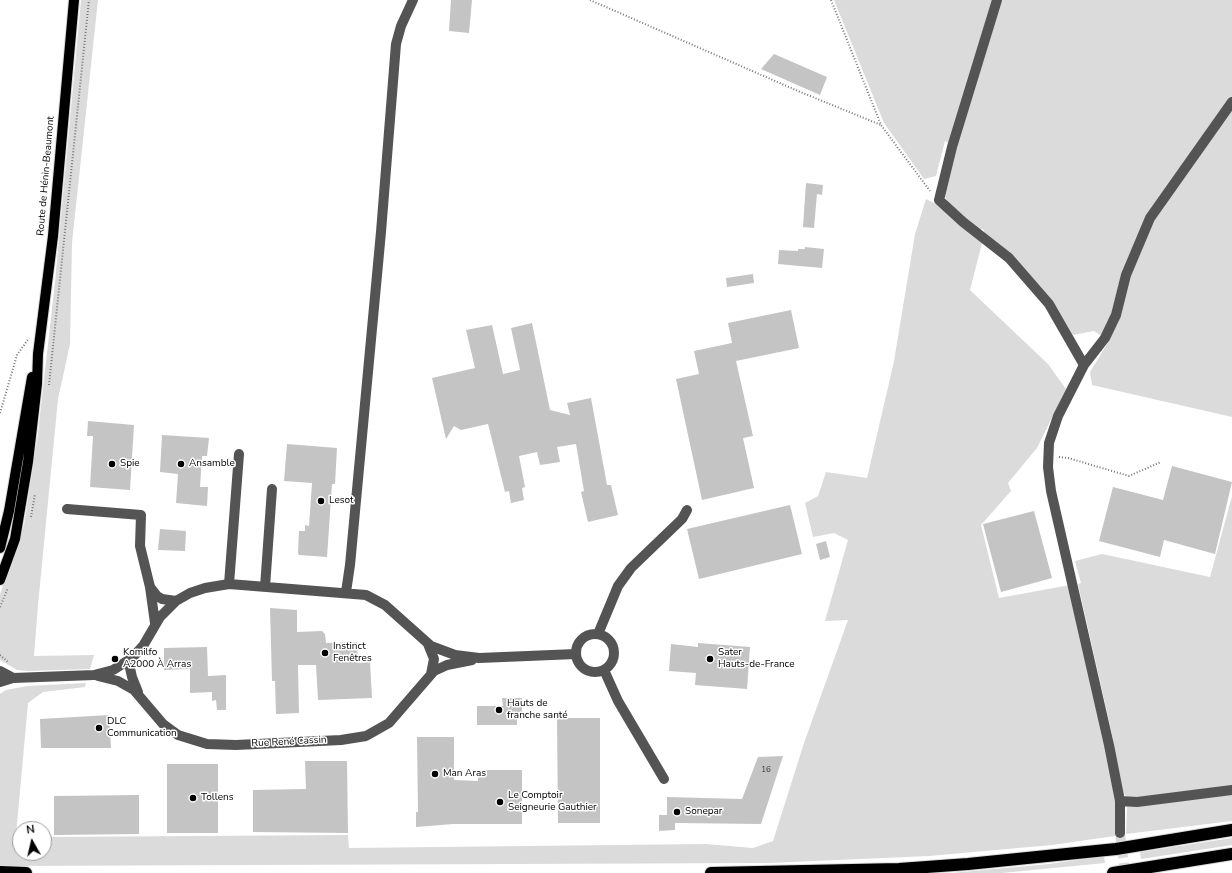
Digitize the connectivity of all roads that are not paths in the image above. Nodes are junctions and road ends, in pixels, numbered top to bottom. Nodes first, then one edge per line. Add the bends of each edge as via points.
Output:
1 (74, 0) edge
2 (413, 0) edge
3 (997, 0) edge
4 (1232, 102) edge
5 (38, 354) junction
6 (1084, 366) junction
7 (239, 454) dead end
8 (272, 490) dead end
9 (67, 510) dead end
10 (687, 510) dead end
11 (0, 548) edge
12 (0, 580) edge
13 (229, 584) junction
14 (150, 587) junction
15 (266, 587) junction
16 (346, 592) junction
17 (176, 601) junction
18 (155, 623) junction
19 (598, 634) junction
20 (428, 643) junction
21 (576, 654) junction
22 (132, 658) junction
23 (479, 658) junction
24 (604, 670) junction
25 (0, 671) edge
26 (431, 674) junction
27 (94, 675) junction
28 (13, 678) junction
29 (0, 682) edge
30 (140, 696) junction
31 (664, 779) dead end
32 (1232, 790) edge
33 (1120, 801) junction
34 (1232, 830) edge
35 (1120, 833) tunnel mouth
36 (1232, 854) edge
37 (0, 872) edge
38 (26, 873) edge
39 (711, 873) edge
40 (1113, 873) edge

1 - 5 main road, Route de Hénin-Beaumont via 53,236
2 - 16 street via 396,44 381,232
3 - 6 street via 952,147 940,200 1014,263 1048,304
4 - 6 street via 1150,218 1126,275 1116,315 1105,338
5 - 11 main road, Route de Hénin-Beaumont
5 - 12 main road, Route de Hénin-Beaumont via 37,384 23,498 15,539
6 - 33 street via 1058,416 1049,443 1048,456 1051,491
7 - 13 street
8 - 15 street
9 - 14 street via 141,515 140,546
10 - 19 street via 682,519 631,568 618,586
13 - 15 street
13 - 17 street via 198,590
14 - 17 street via 153,593 162,599
14 - 18 street
15 - 16 street
16 - 20 street via 379,600
17 - 18 street
18 - 22 street via 143,646
19 - 21 street via 588,635 581,640
19 - 24 street via 608,638 614,648 614,660
20 - 23 street via 446,652
20 - 26 street via 434,659
21 - 23 street
21 - 24 street via 579,664 587,671
22 - 27 street via 113,670
22 - 30 street via 130,668
23 - 26 street, Rue René Cassin via 447,665
24 - 31 street via 618,701
25 - 28 street
26 - 30 street, Rue René Cassin via 389,723 366,736 341,740 236,745 197,742 178,735 167,727
27 - 28 street
27 - 30 street, Rue René Cassin via 118,681
28 - 29 street
32 - 33 street via 1138,802
33 - 35 street
34 - 39 highway via 1116,849 976,863 899,869
36 - 40 highway
37 - 38 highway

